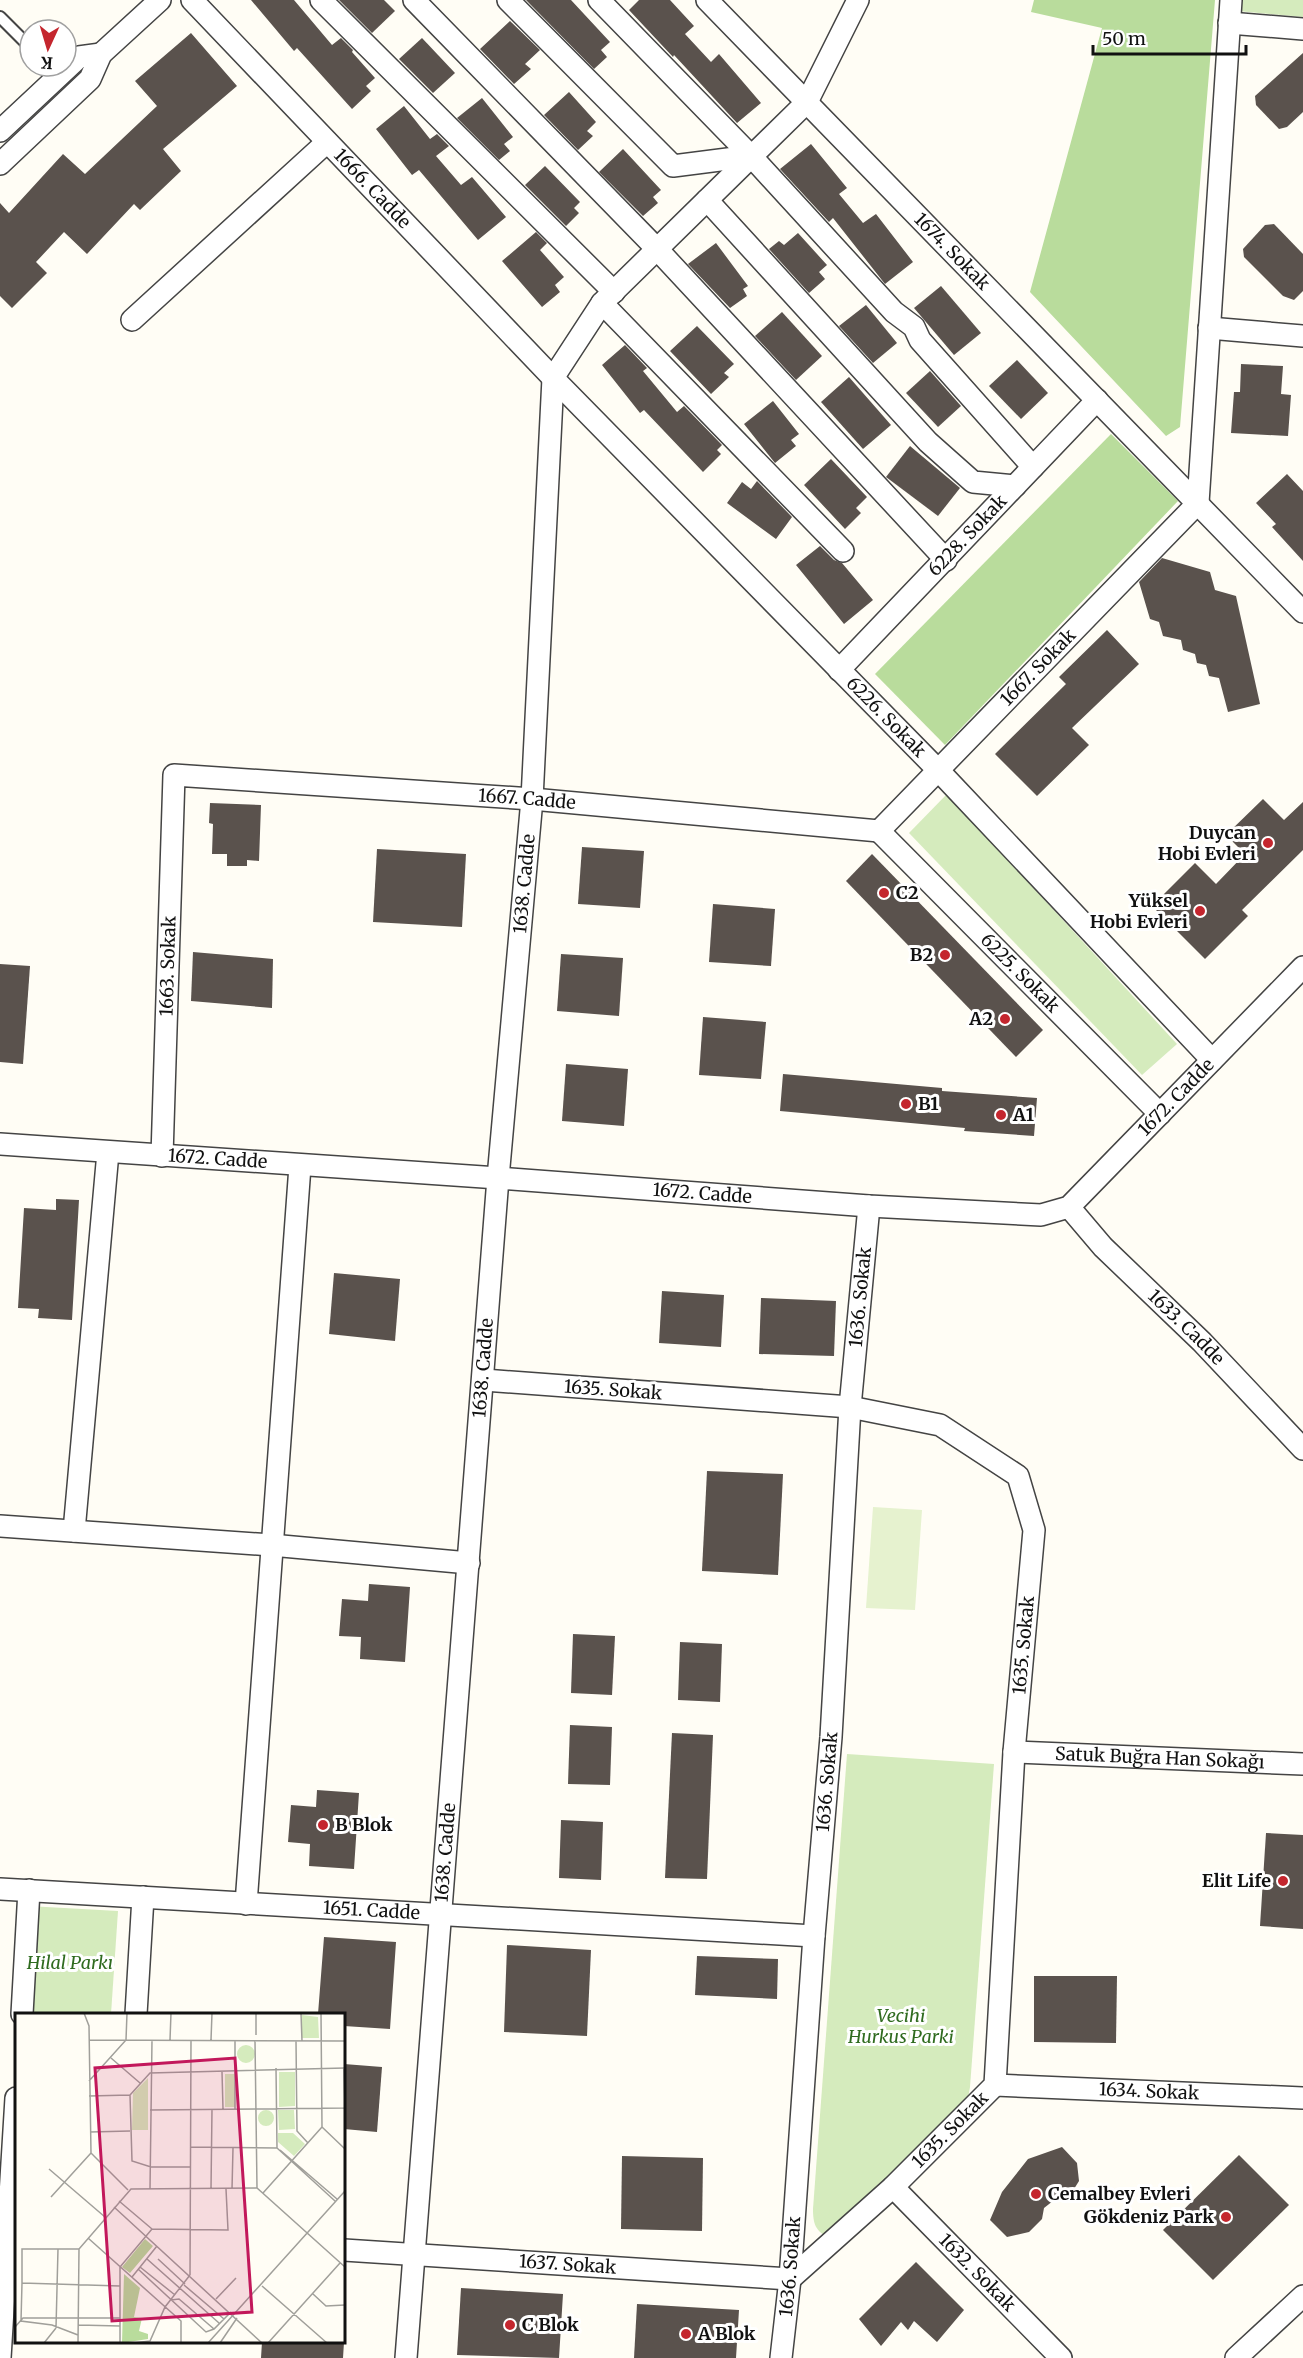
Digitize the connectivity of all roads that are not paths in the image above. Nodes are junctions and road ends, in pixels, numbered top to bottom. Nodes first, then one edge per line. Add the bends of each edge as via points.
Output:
1 (160, 0) edge
2 (321, 0) edge
3 (414, 0) edge
4 (508, 0) edge
5 (599, 0) edge
6 (707, 0) edge
7 (858, 0) edge
8 (1231, 0) edge
9 (202, 4) edge
10 (0, 17) edge
11 (1229, 23) junction
12 (1303, 29) edge
13 (18, 35) edge
14 (101, 54) junction
15 (78, 58) edge
16 (48, 78) edge
17 (807, 102) junction
18 (0, 131) edge
19 (327, 142) junction
20 (750, 156) junction
21 (0, 164) edge
22 (707, 200) junction
23 (657, 249) junction
24 (608, 298) junction
25 (132, 320) dead end
26 (1209, 328) junction
27 (1303, 336) edge
28 (553, 378) junction
29 (1097, 400) junction
30 (1033, 467) junction
31 (1015, 486) junction
32 (1198, 503) junction
33 (843, 551) dead end
34 (946, 560) junction
35 (1303, 612) edge
36 (838, 670) junction
37 (939, 771) junction
38 (174, 775) joint
39 (532, 799) junction
40 (879, 831) junction
41 (1303, 969) edge
42 (1212, 1060) junction
43 (1160, 1114) junction
44 (0, 1144) edge
45 (108, 1152) junction
46 (162, 1156) junction
47 (300, 1166) junction
48 (498, 1178) junction
49 (869, 1206) junction
50 (1070, 1208) junction
51 (484, 1380) junction
52 (850, 1407) junction
53 (1303, 1449) edge
54 (0, 1526) edge
55 (74, 1531) junction
56 (271, 1545) junction
57 (469, 1563) junction
58 (1014, 1752) junction
59 (1303, 1764) edge
60 (0, 1888) edge
61 (29, 1890) junction
62 (143, 1897) junction
63 (246, 1904) junction
64 (441, 1916) junction
65 (814, 1936) junction
66 (22, 2013) edge
67 (136, 2013) edge
68 (995, 2085) junction
69 (1303, 2098) edge
70 (15, 2119) edge
71 (892, 2187) junction
72 (345, 2250) edge
73 (414, 2254) junction
74 (8, 2263) edge
75 (790, 2279) junction
76 (1303, 2296) edge
77 (0, 2358) edge
78 (405, 2358) edge
79 (781, 2358) edge
80 (1061, 2358) edge
81 (1236, 2358) edge

1 - 14 street
2 - 24 street
3 - 23 street
4 - 20 street via 673,166
5 - 20 street
6 - 17 street, 1674. Sokak
7 - 17 street
8 - 11 street
9 - 19 street, 1666. Cadde
10 - 13 lane
11 - 12 street
11 - 26 street
14 - 15 street
14 - 21 street via 90,80
16 - 18 street
17 - 20 street
17 - 29 street, 1674. Sokak
19 - 25 street
19 - 28 street, 1666. Cadde
20 - 22 street
20 - 30 street via 894,312 914,327 920,340
22 - 23 street
22 - 31 street via 928,442 973,482
23 - 24 street
23 - 34 street
24 - 28 street
24 - 33 street
26 - 27 street
26 - 32 street
28 - 36 street, 6226. Sokak
28 - 39 street, 1638. Cadde
29 - 30 street, 6228. Sokak
29 - 32 street, 1674. Sokak
30 - 31 street, 6228. Sokak
31 - 34 street, 6228. Sokak
32 - 35 street, 1674. Sokak
32 - 37 street, 1667. Sokak
34 - 36 street, 6228. Sokak
36 - 37 street, 6226. Sokak
37 - 40 street, 1667. Sokak
37 - 42 street, 6226. Sokak
38 - 39 street, 1667. Cadde
38 - 46 street, 1663. Sokak
39 - 40 street, 1667. Cadde
39 - 48 street, 1638. Cadde
40 - 43 street, 6225. Sokak
41 - 42 street, 1672. Cadde
42 - 43 street, 1672. Cadde
43 - 50 street, 1672. Cadde
44 - 45 street, 1672. Cadde
45 - 46 street, 1672. Cadde
45 - 55 street
46 - 47 street, 1672. Cadde
47 - 48 street, 1672. Cadde
47 - 56 street
48 - 49 street, 1672. Cadde
48 - 51 street, 1638. Cadde
49 - 50 street, 1672. Cadde via 1041,1215
49 - 52 street, 1636. Sokak
50 - 53 street, 1633. Cadde via 1103,1247 1202,1342
51 - 52 street, 1635. Sokak
51 - 57 street, 1638. Cadde
52 - 58 street, 1635. Sokak via 940,1425 1018,1476 1034,1530
52 - 65 street, 1636. Sokak via 831,1737
54 - 55 street
55 - 56 street
56 - 57 street
56 - 63 street
57 - 64 street, 1638. Cadde
58 - 59 street, Satuk Buğra Han Sokağı
58 - 68 street, 1635. Sokak
60 - 61 street, 1651. Cadde
61 - 62 street, 1651. Cadde
61 - 66 street
62 - 63 street, 1651. Cadde
62 - 67 street
63 - 64 street, 1651. Cadde
64 - 65 street, 1651. Cadde
64 - 73 street, 1638. Cadde
65 - 75 street, 1636. Sokak
68 - 69 street, 1634. Sokak
68 - 71 street, 1635. Sokak
70 - 74 street
71 - 75 street, 1635. Sokak
71 - 80 street, 1632. Sokak
72 - 73 street, 1637. Sokak
73 - 75 street, 1637. Sokak
73 - 78 street, 1638. Cadde
74 - 77 street
75 - 79 street, 1636. Sokak
76 - 81 street

